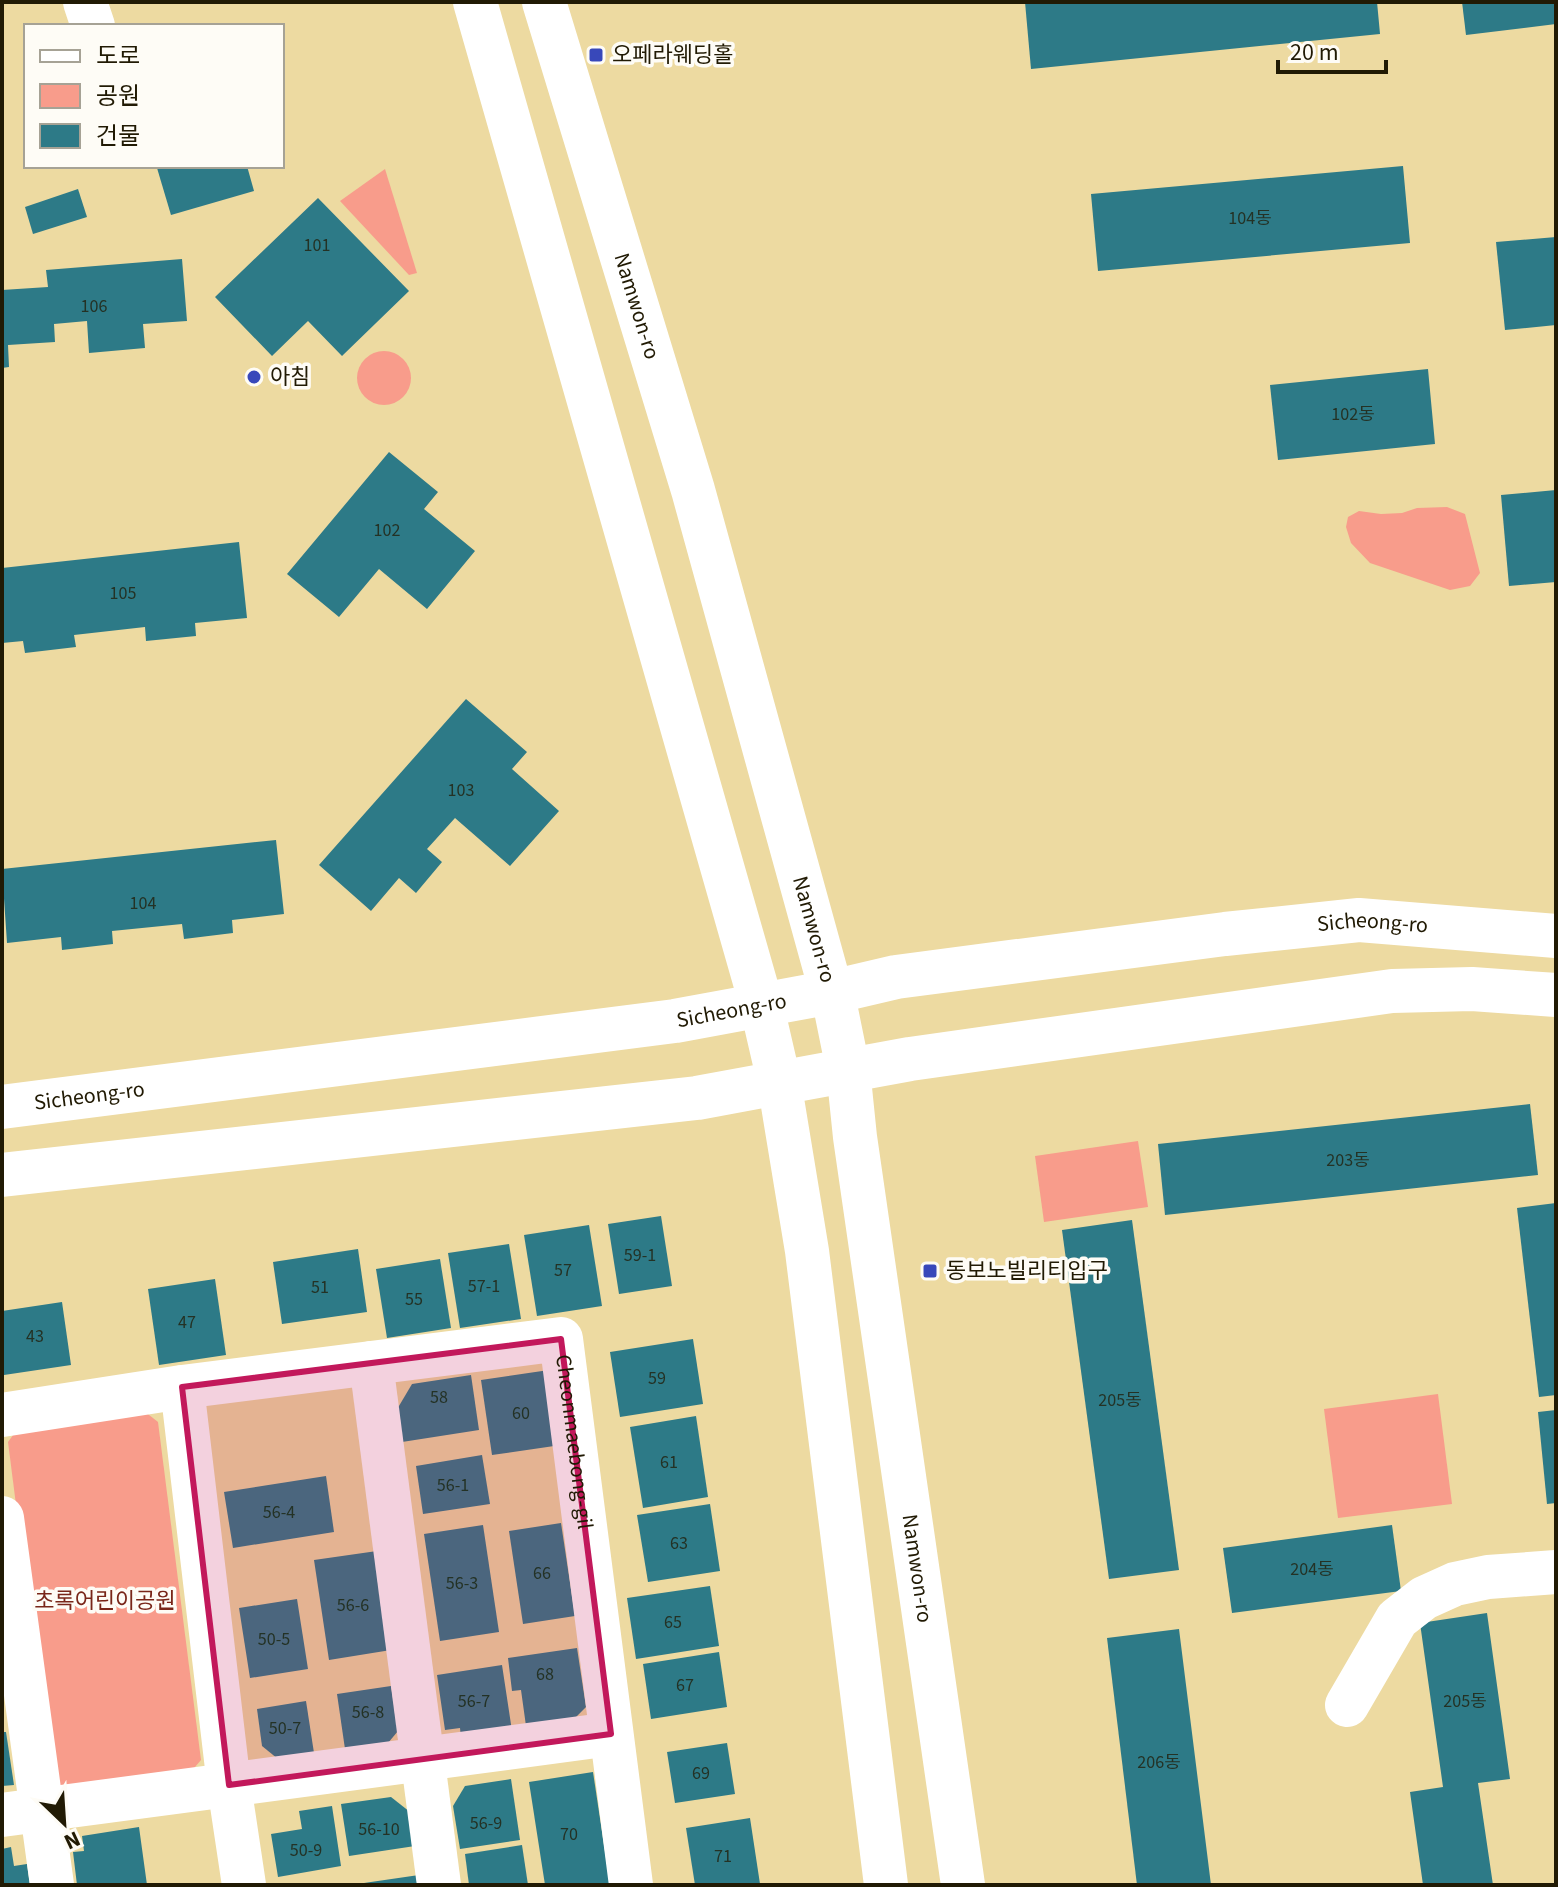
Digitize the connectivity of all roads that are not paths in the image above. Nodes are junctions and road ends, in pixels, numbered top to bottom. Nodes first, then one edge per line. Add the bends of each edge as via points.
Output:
1 (85, 2) edge
2 (475, 2) edge
3 (544, 2) edge
4 (92, 24) edge
5 (1556, 936) edge
6 (832, 992) junction
7 (1556, 995) edge
8 (761, 1003) junction
9 (848, 1069) junction
10 (779, 1081) junction
11 (2, 1107) edge
12 (2, 1175) edge
13 (371, 1363) junction
14 (182, 1387) junction
15 (2, 1415) edge
16 (2, 1518) edge
17 (1556, 1572) edge
18 (1347, 1705) dead end
19 (611, 1734) junction
20 (422, 1759) junction
21 (229, 1785) junction
22 (22, 1812) edge
23 (52, 1885) edge
24 (244, 1885) edge
25 (439, 1885) edge
26 (631, 1885) edge
27 (886, 1885) edge
28 (963, 1885) edge

1 - 4 street
2 - 8 street
3 - 6 street, Namwon-ro via 693,490
5 - 6 street, Sicheong-ro via 1359,920 896,977
6 - 8 street, Sicheong-ro
6 - 9 street, Namwon-ro
7 - 9 street via 1392,991
8 - 10 street
8 - 11 street, Sicheong-ro via 675,1021
9 - 10 street
9 - 28 street, Namwon-ro
10 - 12 street via 697,1098
10 - 27 street via 807,1251
13 - 14 street, Cheonmaebong-gil
13 - 19 street, Cheonmaebong-gil via 561,1339
13 - 20 street
14 - 15 street, Cheonmaebong-gil
14 - 21 street
16 - 22 street
17 - 18 street via 1488,1577 1424,1598 1397,1619
19 - 20 street
19 - 26 street, Cheonmaebong-gil
20 - 21 street
20 - 25 street
21 - 22 street
21 - 24 street
22 - 23 street

